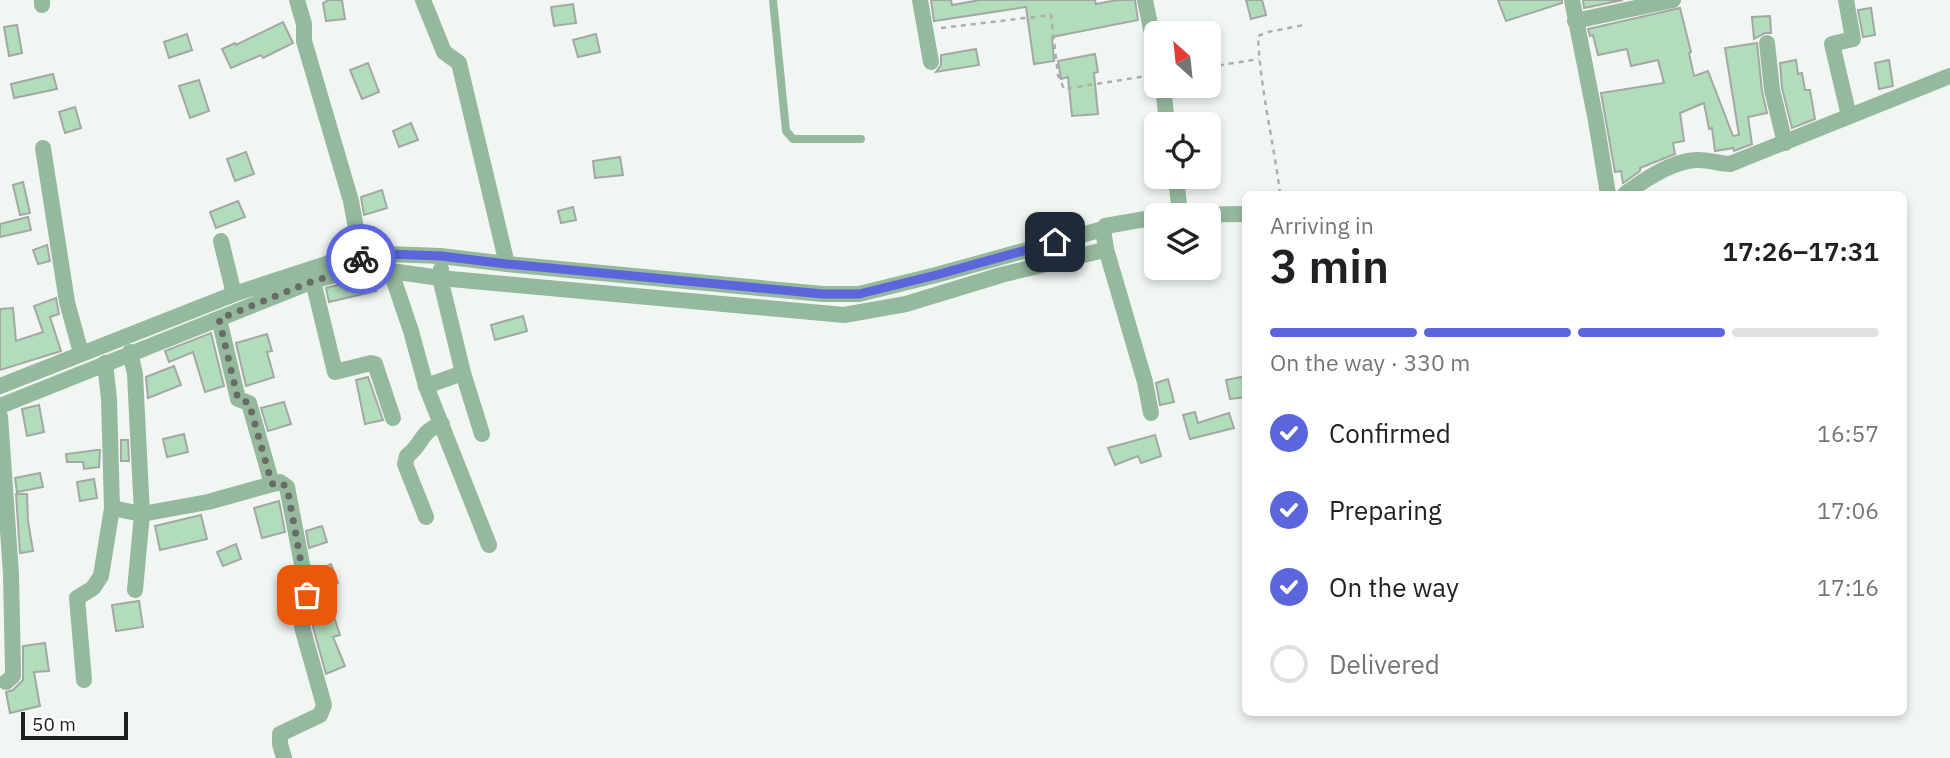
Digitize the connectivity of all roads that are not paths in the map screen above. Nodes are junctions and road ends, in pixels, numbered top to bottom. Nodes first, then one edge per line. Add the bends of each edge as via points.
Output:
1 (297, 0) edge
2 (423, 0) edge
3 (773, 0) edge
4 (920, 0) edge
5 (1145, 0) edge
6 (1572, 0) edge
7 (1673, 0) edge
8 (1846, 0) edge
9 (1149, 21) edge
10 (1575, 21) junction
11 (1767, 43) dead end
12 (931, 62) dead end
13 (1950, 76) edge
14 (1849, 116) junction
15 (861, 139) dead end
16 (1785, 143) junction
17 (43, 148) dead end
18 (1608, 191) edge
19 (1629, 191) edge
20 (1221, 214) edge
21 (1242, 214) edge
22 (1144, 219) edge
23 (1103, 229) junction
24 (221, 242) dead end
25 (1106, 249) junction
26 (441, 256) junction
27 (361, 260) junction
28 (507, 264) junction
29 (391, 272) junction
30 (440, 278) junction
31 (313, 281) junction
32 (234, 294) junction
33 (219, 319) junction
34 (130, 352) junction
35 (81, 354) junction
36 (105, 363) junction
37 (463, 373) junction
38 (0, 386) edge
39 (426, 386) junction
40 (0, 406) edge
41 (1151, 413) dead end
42 (0, 416) edge
43 (393, 418) dead end
44 (442, 424) junction
45 (482, 434) dead end
46 (272, 484) junction
47 (112, 508) junction
48 (142, 514) junction
49 (426, 517) dead end
50 (489, 545) dead end
51 (135, 590) dead end
52 (84, 680) dead end
53 (6, 682) dead end
54 (284, 758) edge

1 - 27 street via 304,41 356,219
2 - 28 street via 444,52 459,63
3 - 15 lane via 786,131 793,139
4 - 12 street
5 - 9 street
6 - 10 street
7 - 10 street
8 - 14 street via 1853,39 1832,44
10 - 18 street
11 - 16 street
13 - 14 street
14 - 16 street
16 - 19 street via 1730,164 1698,159 1684,162
17 - 35 street
20 - 21 street
22 - 23 street
23 - 25 street
23 - 28 street via 859,294
24 - 32 street
25 - 30 street via 906,304 844,315
25 - 41 street
26 - 27 street
26 - 28 street
26 - 30 street
27 - 29 street
27 - 31 street
27 - 32 street
29 - 30 street
29 - 39 street
30 - 37 street
31 - 33 street
31 - 43 street via 335,372 375,364
32 - 35 street
33 - 34 street
33 - 46 street via 238,399 249,403
34 - 36 street
34 - 48 street
35 - 38 street
36 - 40 street
36 - 47 street
37 - 39 street
37 - 45 street
39 - 44 street
42 - 53 street via 13,670
44 - 49 street via 430,428 405,464
44 - 50 street
46 - 48 street
46 - 54 street via 280,482 287,487 307,595 302,626 324,705 320,715 280,734
47 - 48 street
47 - 52 street via 101,576 77,598
48 - 51 street

